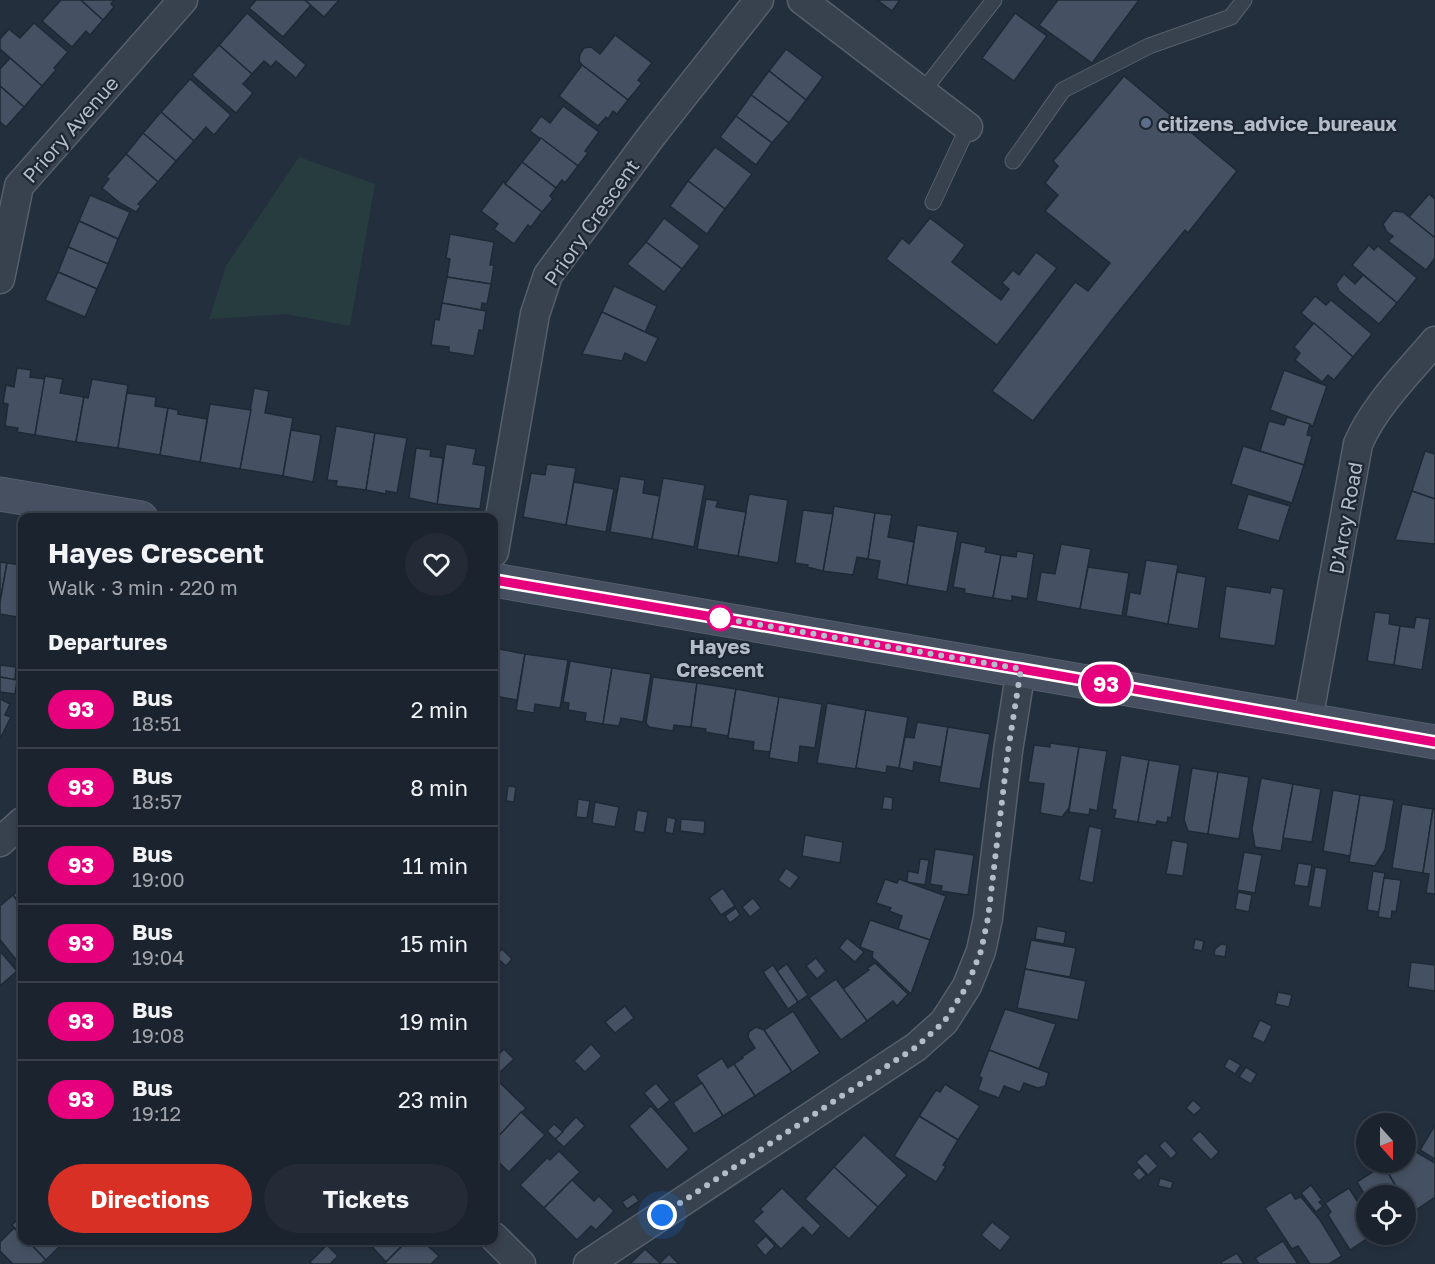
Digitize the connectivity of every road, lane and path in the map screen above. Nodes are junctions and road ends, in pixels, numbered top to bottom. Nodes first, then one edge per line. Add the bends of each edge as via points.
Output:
1 (183, 0) edge
2 (759, 0) edge
3 (802, 0) edge
4 (994, 0) edge
5 (1244, 0) edge
6 (922, 91) junction
7 (968, 127) joint
8 (1012, 161) dead end
9 (933, 202) dead end
10 (0, 279) edge
11 (1435, 340) edge
12 (0, 494) edge
13 (99, 513) edge
14 (498, 529) edge
15 (498, 581) edge
16 (1021, 669) junction
17 (1308, 720) junction
18 (1435, 742) edge
19 (18, 826) edge
20 (0, 842) edge
21 (498, 1241) edge
22 (521, 1264) edge
23 (588, 1264) edge

1 - 10 street, Priory Avenue via 19,186
2 - 14 street, Priory Crescent via 548,276 535,314
3 - 6 street
4 - 6 lane
5 - 8 lane via 1231,17 1149,46 1063,90
6 - 7 street
7 - 9 lane
11 - 17 street, D'Arcy Road via 1376,413 1358,444
12 - 13 street
15 - 16 street
16 - 17 street
16 - 23 street via 981,951 967,986 944,1022 916,1047
17 - 18 street
19 - 20 street
21 - 22 street

